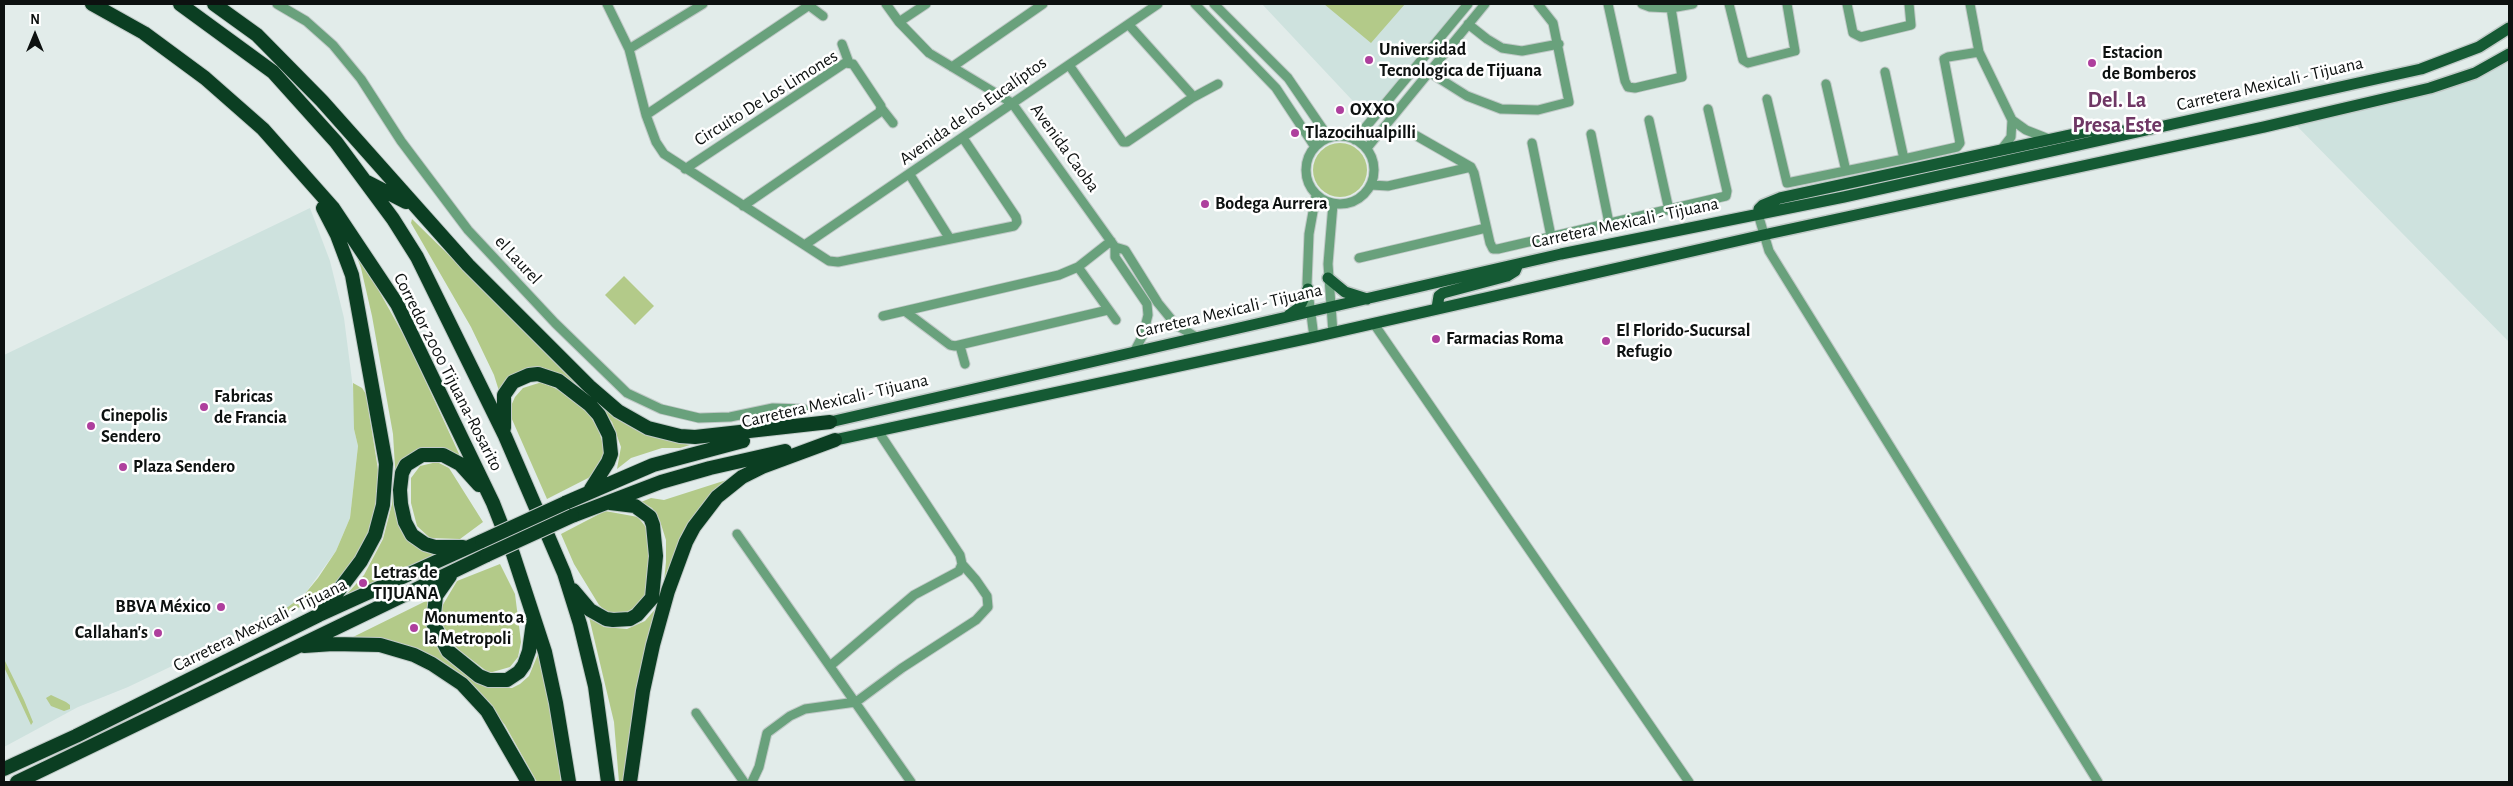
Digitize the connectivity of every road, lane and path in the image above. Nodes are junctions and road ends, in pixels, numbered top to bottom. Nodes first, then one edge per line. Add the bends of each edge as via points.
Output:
1 (92, 4) edge
2 (180, 4) edge
3 (214, 4) edge
4 (277, 4) edge
5 (607, 4) edge
6 (703, 4) edge
7 (886, 4) edge
8 (926, 4) edge
9 (1042, 4) edge
10 (1158, 4) edge
11 (1195, 4) edge
12 (1214, 4) edge
13 (1468, 4) edge
14 (1485, 4) edge
15 (1538, 4) edge
16 (1608, 4) edge
17 (1693, 4) edge
18 (1729, 4) edge
19 (1787, 4) edge
20 (1847, 4) edge
21 (1909, 4) edge
22 (1970, 4) edge
23 (808, 5) edge
24 (1648, 5) edge
25 (1671, 8) junction
26 (824, 16) dead end
27 (899, 22) junction
28 (1468, 24) junction
29 (1129, 25) junction
30 (2509, 28) edge
31 (842, 44) dead end
32 (1559, 44) junction
33 (629, 49) junction
34 (1979, 52) junction
35 (2509, 54) edge
36 (849, 63) junction
37 (1069, 65) junction
38 (952, 67) junction
39 (1429, 72) junction
40 (1885, 72) dead end
41 (1218, 84) dead end
42 (1826, 84) dead end
43 (1192, 98) junction
44 (1767, 99) dead end
45 (322, 101) junction
46 (1012, 103) junction
47 (882, 109) junction
48 (1708, 109) dead end
49 (646, 115) junction
50 (1648, 120) dead end
51 (2012, 120) junction
52 (893, 123) dead end
53 (1408, 132) dead end
54 (2136, 133) junction
55 (1591, 134) dead end
56 (964, 138) junction
57 (1329, 138) junction
58 (2050, 139) junction
59 (1355, 140) junction
60 (336, 142) junction
61 (1532, 143) dead end
62 (1315, 147) junction
63 (1367, 148) junction
64 (2002, 150) junction
65 (1904, 159) junction
66 (1471, 167) junction
67 (685, 168) junction
68 (301, 171) junction
69 (1846, 171) junction
70 (910, 175) junction
71 (365, 181) junction
72 (1371, 185) junction
73 (1316, 195) junction
74 (1333, 204) junction
75 (743, 206) junction
76 (417, 209) junction
77 (1669, 210) junction
78 (1758, 214) junction
79 (1609, 224) junction
80 (1486, 228) junction
81 (1551, 236) junction
82 (1763, 236) junction
83 (950, 239) junction
84 (806, 244) junction
85 (1113, 244) junction
86 (1359, 258) dead end
87 (1518, 264) junction
88 (1078, 267) junction
89 (1328, 278) junction
90 (1308, 289) junction
91 (1368, 300) junction
92 (1330, 308) junction
93 (1437, 308) junction
94 (1108, 310) junction
95 (906, 312) junction
96 (1311, 312) junction
97 (883, 316) dead end
98 (1284, 318) junction
99 (1116, 320) dead end
100 (1374, 324) junction
101 (1333, 333) junction
102 (1198, 338) junction
103 (1314, 338) junction
104 (960, 346) junction
105 (1134, 352) junction
106 (965, 364) dead end
107 (804, 409) dead end
108 (830, 422) junction
109 (878, 431) junction
110 (505, 436) junction
111 (835, 440) junction
112 (588, 492) junction
113 (604, 502) junction
114 (493, 504) junction
115 (737, 534) dead end
116 (477, 544) junction
117 (962, 564) junction
118 (452, 573) junction
119 (567, 584) junction
120 (534, 611) junction
121 (319, 616) junction
122 (296, 647) junction
123 (830, 666) junction
124 (856, 702) junction
125 (696, 713) dead end
126 (4, 769) edge
127 (17, 782) edge
128 (528, 782) edge
129 (569, 782) edge
130 (608, 782) edge
131 (630, 782) edge
132 (744, 782) edge
133 (752, 782) edge
134 (911, 782) edge
135 (1689, 782) edge
136 (2098, 782) edge

1 - 68 highway, Corredor 2000 Tijuana-Rosarito via 144,33 205,78 263,129
2 - 60 highway, Corredor 2000 Tijuana-Rosarito via 273,72
3 - 45 highway via 257,35
4 - 107 street, el Laurel via 334,44 468,230 627,392 661,409 699,418 773,408
5 - 33 street
6 - 33 street
7 - 27 street, Avenida Caoba
8 - 27 street
9 - 38 street
10 - 29 street, Avenida de los Eucalíptos
11 - 62 street via 1276,88
12 - 57 street via 1288,78
13 - 59 street
14 - 28 street
15 - 32 street via 1550,16
16 - 25 street via 1628,87 1635,88 1682,77
17 - 25 street
18 - 19 street via 1743,60 1748,63 1795,51
20 - 21 street via 1853,33 1861,37 1911,25
22 - 34 street
23 - 26 street
23 - 49 street
24 - 25 street
27 - 38 street, Avenida Caoba via 929,53
28 - 32 street via 1502,48 1522,51
28 - 39 street
29 - 37 street, Avenida de los Eucalíptos
29 - 43 street
30 - 54 main road, Carretera Mexicali - Tijuana via 2479,47 2421,69
31 - 36 street
32 - 39 street via 1569,95 1569,102 1562,105 1538,110 1501,109 1467,96
33 - 49 street
34 - 51 street
34 - 65 street via 1944,59 1960,143
35 - 82 main road, Carretera Mexicali - Tijuana via 2475,73 2430,88
36 - 47 street, Circuito De Los Limones via 853,64
36 - 67 street, Circuito De Los Limones
37 - 43 street via 1123,142
37 - 46 street, Avenida de los Eucalíptos
38 - 46 street, Avenida Caoba
39 - 63 street
40 - 65 street
41 - 43 street
42 - 69 street
44 - 69 street via 1787,183
45 - 60 highway
45 - 76 highway
46 - 56 street, Avenida de los Eucalíptos
46 - 85 street, Avenida Caoba
47 - 52 street, Circuito De Los Limones
47 - 75 street
48 - 77 street via 1726,196
49 - 67 street via 664,154
50 - 77 street
51 - 58 street via 2026,130
51 - 64 street via 2011,137
53 - 66 street
54 - 58 main road via 2101,129
54 - 78 main road, Carretera Mexicali - Tijuana
55 - 79 street
56 - 70 street, Avenida de los Eucalíptos
56 - 83 street via 1017,222 1014,226
57 - 59 street via 1342,136
57 - 62 street
58 - 64 main road
59 - 63 street
60 - 71 highway, Corredor 2000 Tijuana-Rosarito
61 - 81 street
62 - 73 street via 1308,160 1306,176
63 - 72 street via 1374,166
64 - 78 main road via 1780,198 1763,205
65 - 69 street
66 - 72 street via 1388,186
66 - 80 street
67 - 75 street
68 - 114 highway, Corredor 2000 Tijuana-Rosarito via 333,208 397,304
68 - 121 highway via 337,234 352,275 386,464 385,490 375,535 357,567
70 - 83 street
70 - 84 street, Avenida de los Eucalíptos
71 - 76 highway
71 - 110 highway, Corredor 2000 Tijuana-Rosarito via 417,257
72 - 74 street via 1360,199
73 - 74 street
73 - 90 street via 1310,234
74 - 89 street
75 - 84 street
76 - 108 highway via 589,386 631,419 665,433 695,437
77 - 79 street
78 - 82 street
78 - 87 main road, Carretera Mexicali - Tijuana
79 - 81 street
80 - 81 street via 1493,248
80 - 86 street
82 - 93 main road, Carretera Mexicali - Tijuana
82 - 136 street via 1826,345
83 - 84 street via 838,262 829,261
85 - 88 street
85 - 102 street via 1125,250 1158,303 1176,325
85 - 105 street via 1115,256 1147,304 1143,335
87 - 91 main road, Carretera Mexicali - Tijuana
87 - 93 main road via 1515,271 1507,276 1442,293
88 - 94 street
88 - 95 street via 1059,275
89 - 91 main road via 1345,292
89 - 92 street
90 - 96 street
90 - 98 main road via 1299,308
91 - 92 main road, Carretera Mexicali - Tijuana
92 - 96 main road, Carretera Mexicali - Tijuana
92 - 101 street
93 - 100 main road, Carretera Mexicali - Tijuana
94 - 99 street
94 - 104 street
95 - 97 street
95 - 104 street via 950,345
96 - 98 main road, Carretera Mexicali - Tijuana
96 - 103 street
98 - 102 main road, Carretera Mexicali - Tijuana
100 - 101 main road, Carretera Mexicali - Tijuana
100 - 135 street
101 - 103 main road, Carretera Mexicali - Tijuana
102 - 105 main road, Carretera Mexicali - Tijuana
103 - 109 main road, Carretera Mexicali - Tijuana
104 - 106 street
105 - 108 main road, Carretera Mexicali - Tijuana
108 - 112 highway, Carretera Mexicali - Tijuana via 703,450 653,465
109 - 111 main road, Carretera Mexicali - Tijuana
109 - 117 street via 960,555
110 - 112 highway via 503,403 513,382 538,374 559,380 590,405 609,435 611,454
110 - 119 highway, Corredor 2000 Tijuana-Rosarito
111 - 113 highway, Carretera Mexicali - Tijuana via 710,468
111 - 131 highway via 742,477 717,497 694,526 668,591 653,645
112 - 116 highway, Carretera Mexicali - Tijuana, bridge
113 - 118 highway, Carretera Mexicali - Tijuana, bridge
113 - 119 highway via 635,506 650,517 656,556 652,598 643,611 630,619 606,619 590,610
114 - 116 highway via 452,458 422,455 406,465 402,473 401,504 412,535 435,547
114 - 120 highway, Corredor 2000 Tijuana-Rosarito
115 - 123 street
116 - 121 highway, Carretera Mexicali - Tijuana
117 - 123 street via 959,571 914,595
117 - 124 street via 986,596 988,607 976,620
118 - 120 highway via 436,596 433,623 448,652 479,676 489,680 507,680 519,672 530,651
118 - 122 highway, Carretera Mexicali - Tijuana
119 - 130 highway, Corredor 2000 Tijuana-Rosarito via 595,686
120 - 129 highway, Corredor 2000 Tijuana-Rosarito via 556,703
121 - 126 highway, Carretera Mexicali - Tijuana
122 - 127 highway, Carretera Mexicali - Tijuana
122 - 128 highway via 380,645 432,664 462,684 487,711
123 - 124 street
124 - 133 street via 805,709 767,733
124 - 134 street
125 - 132 street

